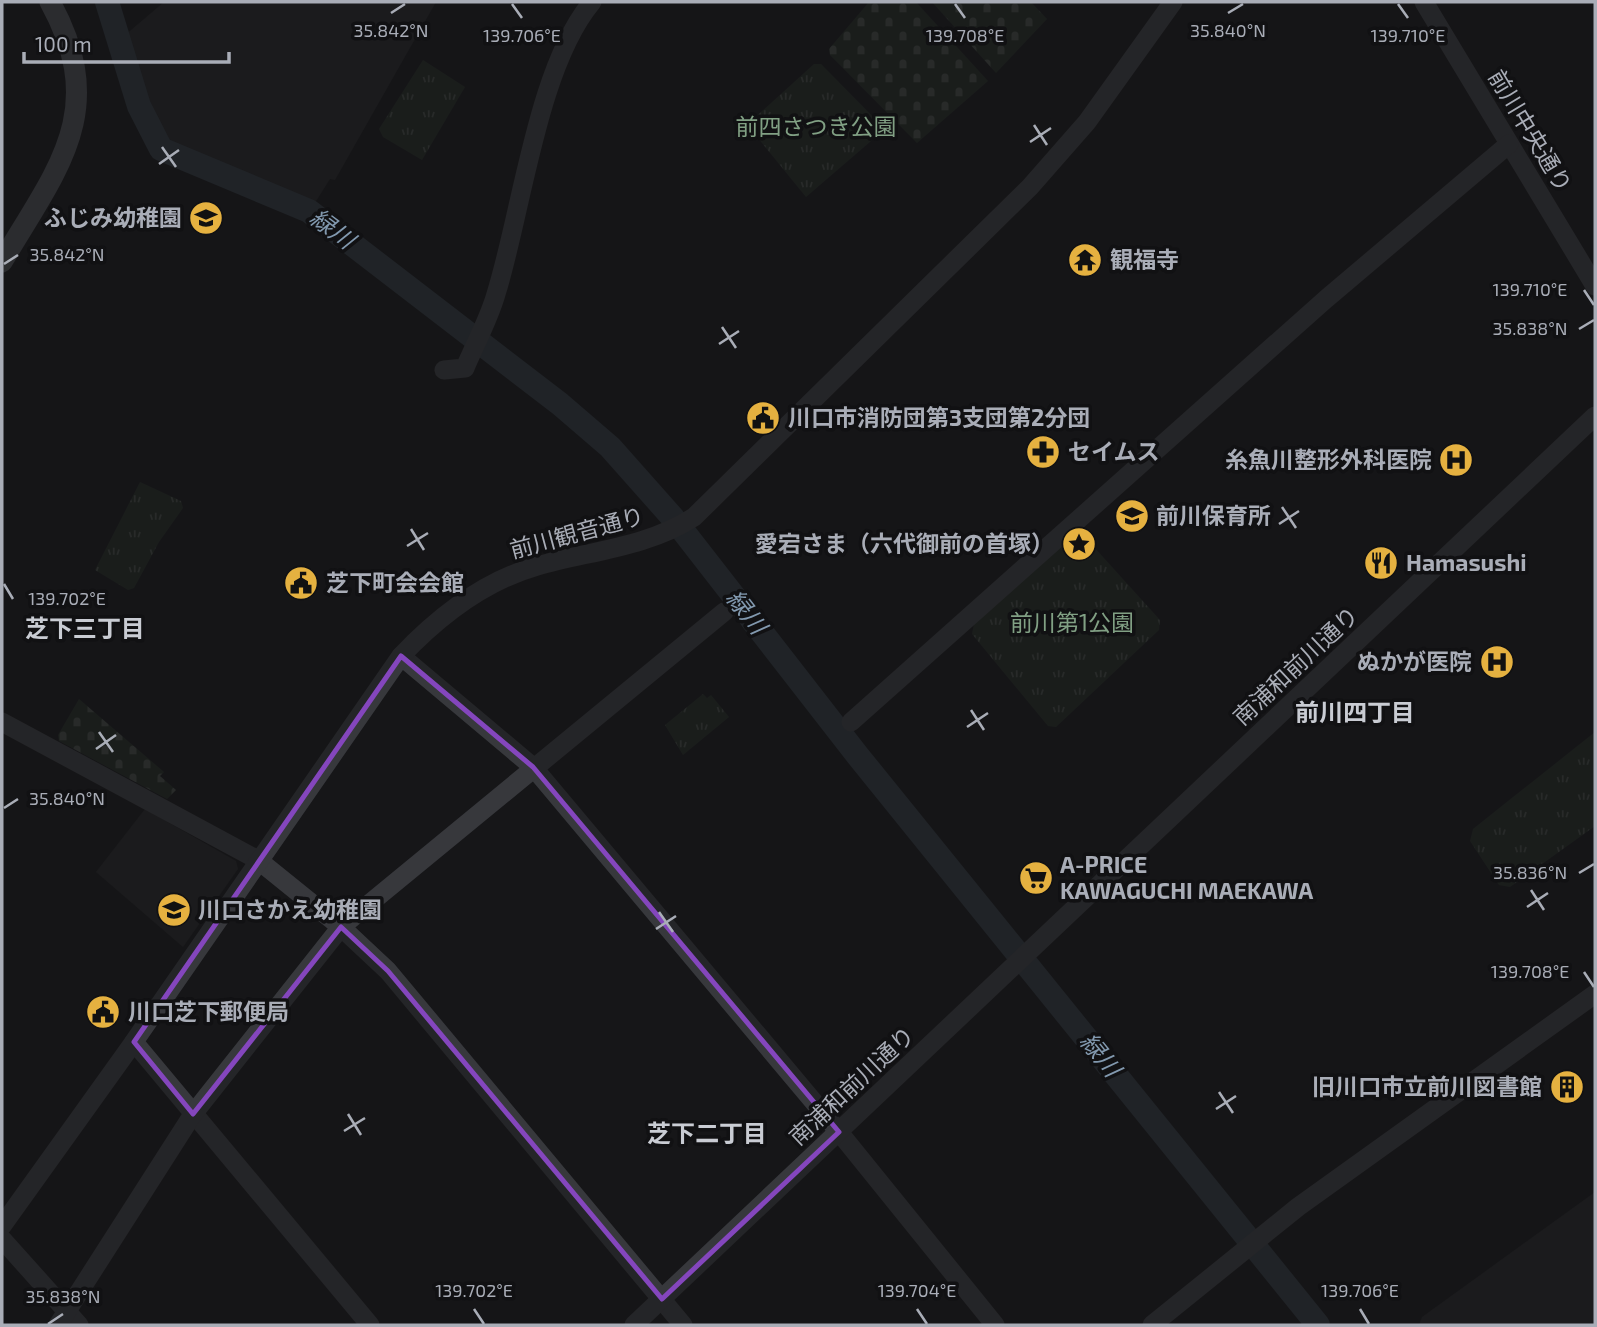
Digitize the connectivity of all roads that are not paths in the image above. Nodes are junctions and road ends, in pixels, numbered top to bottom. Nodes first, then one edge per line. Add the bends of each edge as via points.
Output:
1 (50, 2) edge
2 (592, 2) edge
3 (1173, 2) edge
4 (1424, 2) edge
5 (1509, 144) junction
6 (2, 262) edge
7 (1595, 286) edge
8 (444, 370) dead end
9 (1595, 416) edge
10 (724, 612) dead end
11 (401, 656) junction
12 (2, 722) edge
13 (851, 722) dead end
14 (533, 767) junction
15 (258, 860) junction
16 (341, 927) junction
17 (1595, 994) edge
18 (134, 1042) junction
19 (193, 1114) junction
20 (839, 1132) junction
21 (2, 1226) edge
22 (2, 1239) edge
23 (662, 1299) junction
24 (68, 1320) edge
25 (370, 1325) edge
26 (634, 1325) edge
27 (684, 1325) edge
28 (995, 1325) edge
29 (1152, 1325) edge

1 - 6 main road via 76,73 73,133
2 - 8 street via 563,50 552,82 496,296 465,368
3 - 11 street, 前川観音通り via 1087,122 1030,187 687,522 670,532 501,580 440,618
4 - 5 street, 前川中央通り
5 - 7 street, 前川中央通り
5 - 13 street via 1326,299
9 - 20 street, 南浦和前川通り
10 - 14 street
11 - 14 street
11 - 15 street, 前川観音通り
12 - 15 street
14 - 16 street
14 - 20 street
15 - 16 street
15 - 18 street, 前川観音通り
16 - 19 street
16 - 23 street via 388,971
17 - 29 street via 1264,1234
18 - 19 street
18 - 21 street, 前川観音通り
19 - 24 street
19 - 25 street
20 - 23 street, 南浦和前川通り
20 - 28 street
22 - 24 street
23 - 26 street, 南浦和前川通り
23 - 27 street

